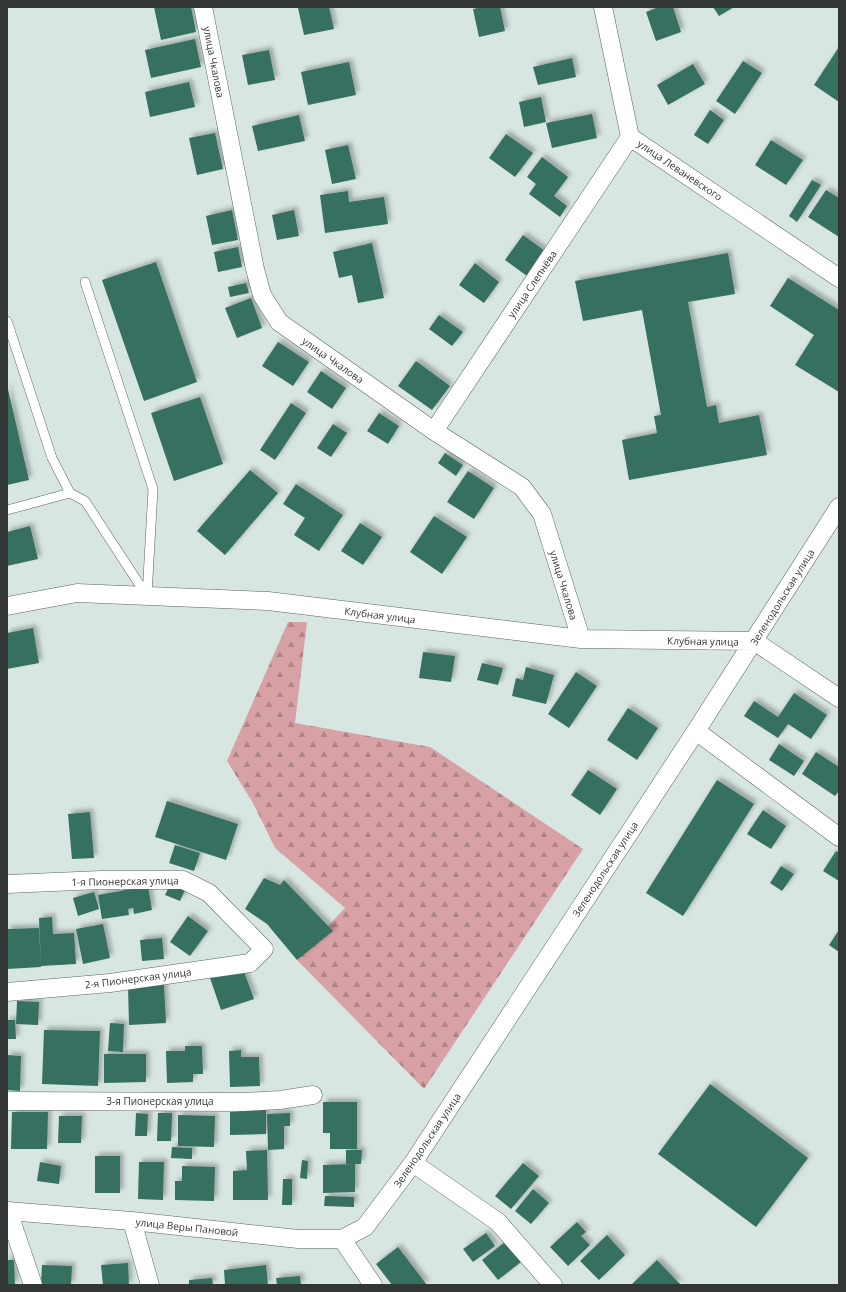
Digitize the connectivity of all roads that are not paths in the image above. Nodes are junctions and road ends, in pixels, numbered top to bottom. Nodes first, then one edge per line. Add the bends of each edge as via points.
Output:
1 (203, 7) edge
2 (604, 7) edge
3 (630, 137) junction
4 (839, 278) edge
5 (85, 282) dead end
6 (7, 321) edge
7 (434, 431) junction
8 (70, 493) junction
9 (839, 507) edge
10 (7, 510) edge
11 (147, 596) junction
12 (7, 606) edge
13 (581, 639) junction
14 (754, 641) junction
15 (839, 698) edge
16 (696, 731) junction
17 (839, 836) edge
18 (7, 884) edge
19 (264, 949) joint
20 (7, 992) edge
21 (313, 1095) dead end
22 (7, 1101) edge
23 (413, 1163) junction
24 (7, 1211) edge
25 (132, 1221) junction
26 (365, 1227) joint
27 (342, 1239) junction
28 (34, 1285) edge
29 (150, 1285) edge
30 (373, 1285) edge
31 (553, 1285) edge

1 - 7 street, улица Чкалова via 262,295 279,322
2 - 3 street, улица Леваневского
3 - 4 street, улица Леваневского
3 - 7 street, улица Слепнёва
5 - 11 lane via 153,489
6 - 8 lane via 52,458
7 - 13 street, улица Чкалова via 522,487 542,514
8 - 10 lane
8 - 11 lane via 85,502
9 - 14 street, Зеленодольская улица
11 - 12 street, Клубная улица via 76,593
11 - 13 street, Клубная улица via 268,601
13 - 14 street, Клубная улица
14 - 15 street
14 - 16 street, Зеленодольская улица
16 - 17 street
16 - 23 street, Зеленодольская улица
18 - 19 street, 1-я Пионерская улица via 182,880 209,893
19 - 20 street, 2-я Пионерская улица via 250,963 110,982
21 - 22 street, 3-я Пионерская улица via 244,1102
23 - 26 street, Зеленодольская улица
23 - 31 street via 498,1222
24 - 25 street, улица Веры Пановой
24 - 28 street
25 - 27 street, улица Веры Пановой via 298,1239
25 - 29 street
26 - 27 street, улица Веры Пановой
27 - 30 street

